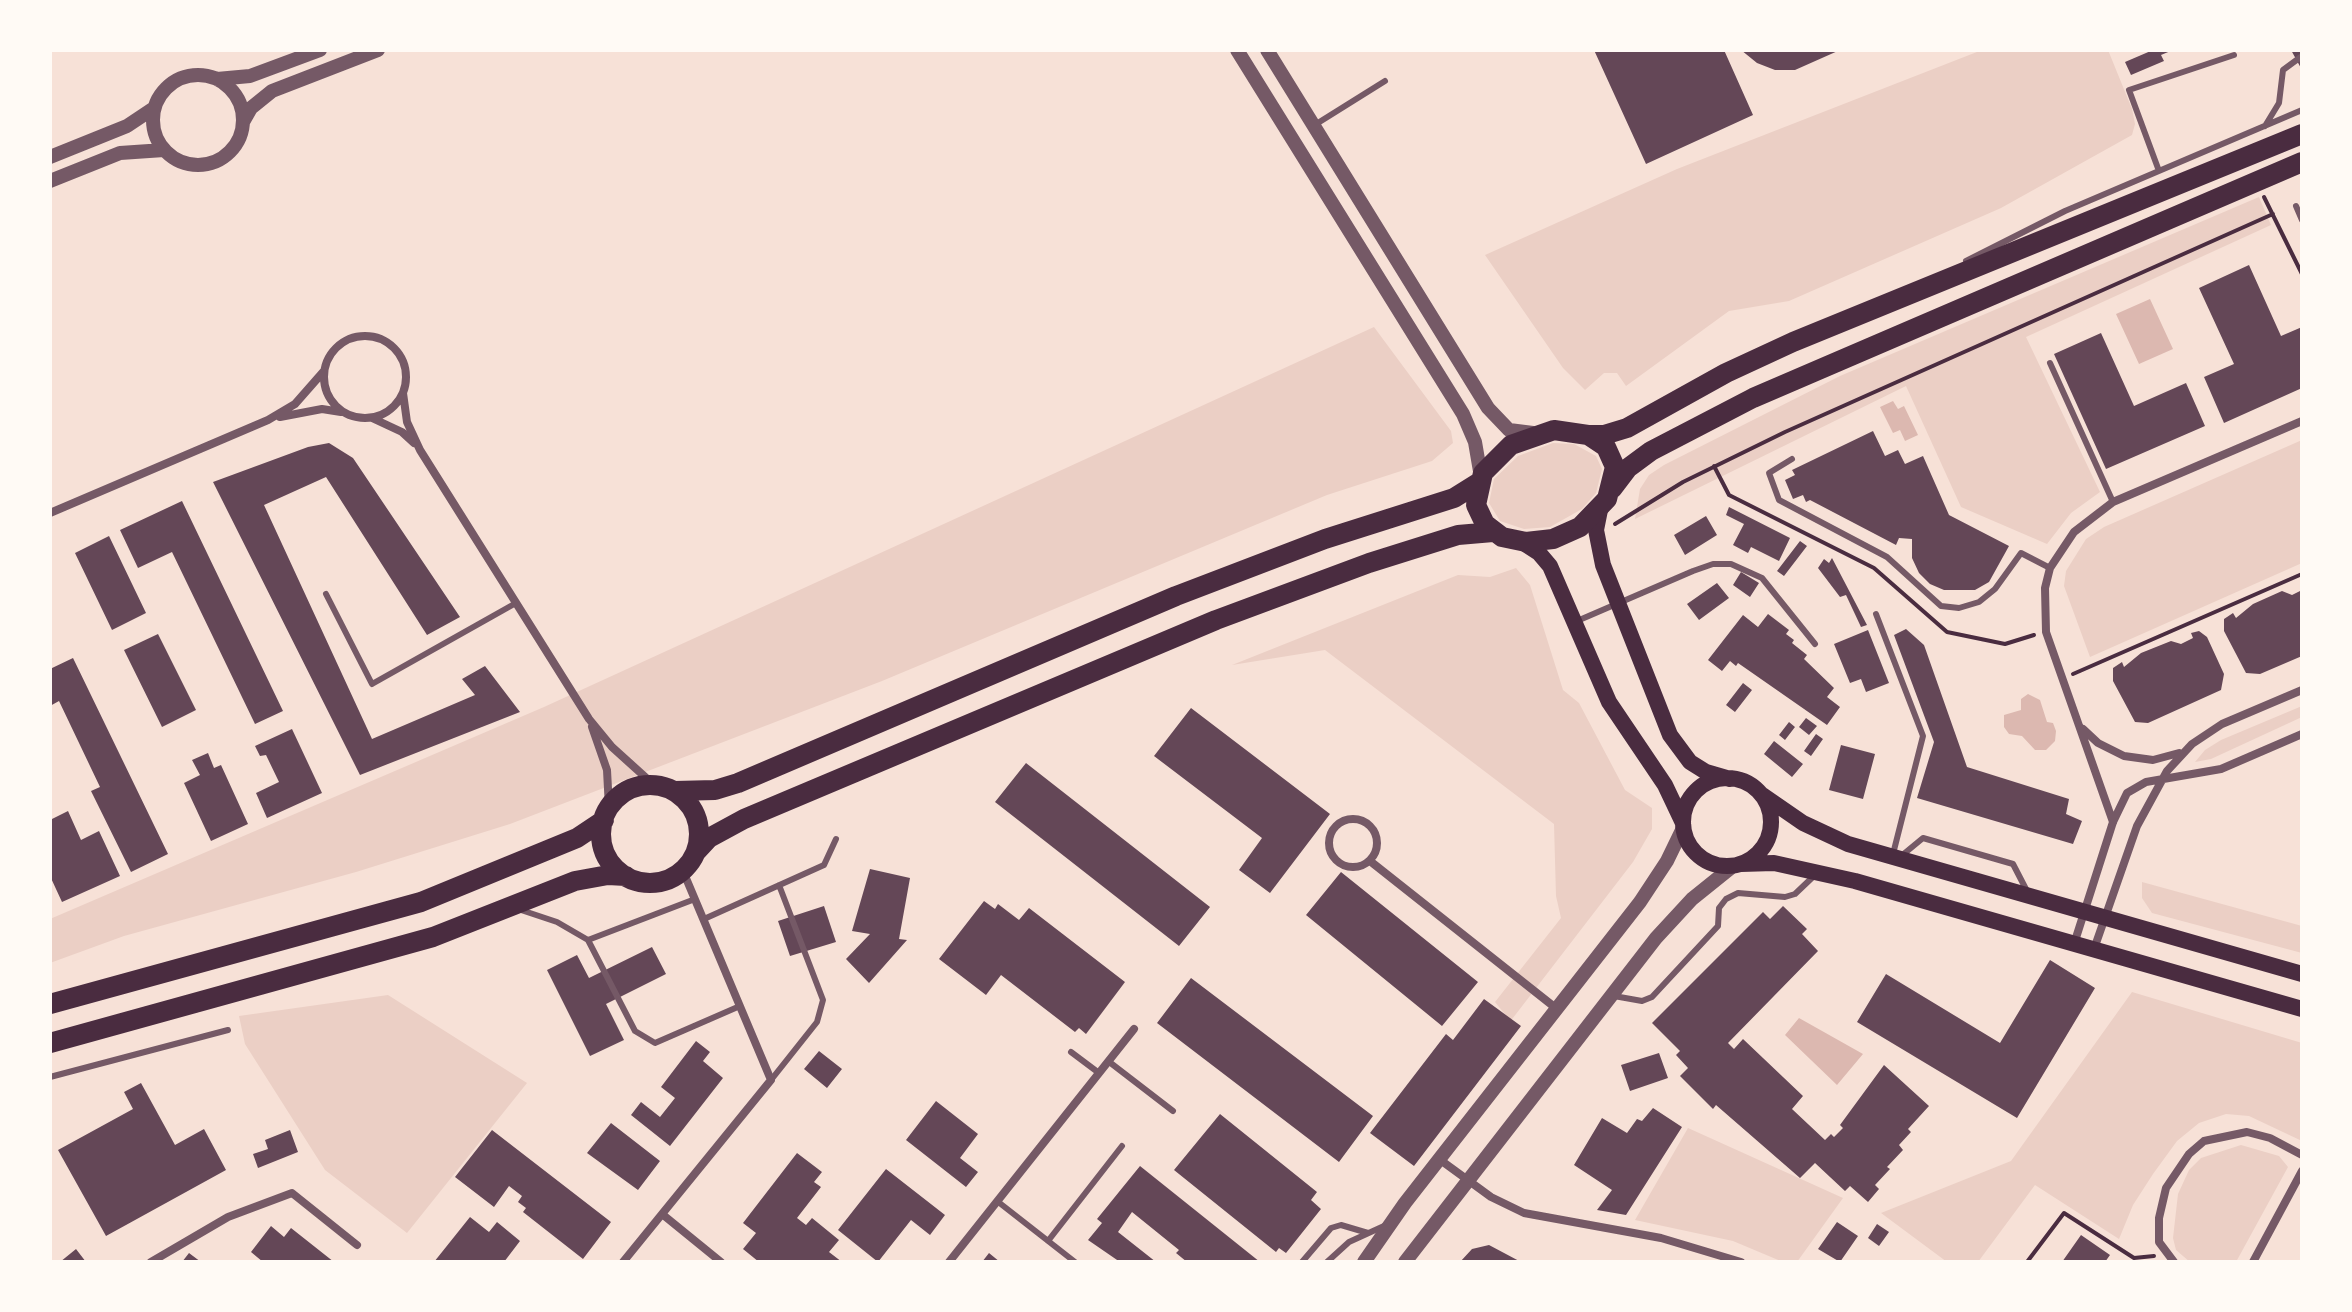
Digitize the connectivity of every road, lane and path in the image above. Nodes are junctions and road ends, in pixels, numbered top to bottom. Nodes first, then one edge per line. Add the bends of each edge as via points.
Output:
1 (320, 50) edge
2 (378, 50) edge
3 (1237, 50) edge
4 (1267, 50) edge
5 (2234, 55) dead end
6 (2302, 56) edge
7 (215, 79) junction
8 (1385, 81) dead end
9 (154, 108) junction
10 (2302, 110) edge
11 (242, 123) junction
12 (1313, 126) junction
13 (2264, 126) junction
14 (2302, 134) edge
15 (164, 150) junction
16 (50, 157) edge
17 (2302, 162) edge
18 (2292, 170) edge
19 (2159, 171) junction
20 (50, 181) edge
21 (2257, 182) junction
22 (2296, 206) dead end
23 (2273, 214) junction
24 (2302, 220) edge
25 (2302, 274) edge
26 (1920, 290) junction
27 (2050, 363) dead end
28 (324, 371) junction
29 (403, 393) junction
30 (344, 413) junction
31 (372, 418) junction
32 (268, 420) junction
33 (2302, 421) edge
34 (1538, 433) junction
35 (1588, 435) junction
36 (420, 450) junction
37 (1792, 459) dead end
38 (1714, 466) junction
39 (1480, 480) junction
40 (1612, 489) junction
41 (2113, 502) junction
42 (1600, 510) junction
43 (50, 513) edge
44 (1493, 532) junction
45 (1597, 537) junction
46 (1522, 542) junction
47 (2050, 568) junction
48 (2302, 574) edge
49 (326, 594) dead end
50 (516, 603) junction
51 (1618, 603) junction
52 (1876, 614) dead end
53 (1575, 623) junction
54 (2046, 632) junction
55 (1815, 644) dead end
56 (2062, 679) junction
57 (2302, 690) edge
58 (589, 719) junction
59 (2078, 722) junction
60 (2302, 734) edge
61 (2184, 751) junction
62 (1730, 779) junction
63 (2161, 779) junction
64 (654, 785) junction
65 (675, 791) junction
66 (1761, 794) junction
67 (607, 814) junction
68 (2113, 822) junction
69 (1683, 825) junction
70 (836, 839) dead end
71 (696, 852) junction
72 (1895, 857) junction
73 (1370, 861) junction
74 (1737, 865) junction
75 (683, 871) junction
76 (1818, 872) junction
77 (626, 876) junction
78 (779, 885) junction
79 (2029, 896) junction
80 (695, 899) junction
81 (510, 906) junction
82 (2085, 911) junction
83 (2105, 917) junction
84 (704, 919) junction
85 (588, 940) junction
86 (2074, 944) junction
87 (2094, 949) junction
88 (2302, 974) edge
89 (1611, 996) junction
90 (50, 1004) edge
91 (740, 1006) junction
92 (1557, 1009) junction
93 (2302, 1009) edge
94 (1134, 1029) dead end
95 (228, 1030) dead end
96 (50, 1043) edge
97 (1071, 1052) dead end
98 (1108, 1061) junction
99 (1099, 1073) junction
100 (50, 1077) edge
101 (771, 1080) junction
102 (1173, 1111) dead end
103 (1122, 1146) dead end
104 (2302, 1155) edge
105 (1439, 1159) junction
106 (2302, 1171) edge
107 (1467, 1180) junction
108 (997, 1201) junction
109 (662, 1214) junction
110 (1390, 1223) junction
111 (1368, 1233) junction
112 (1048, 1241) junction
113 (357, 1245) dead end
114 (2165, 1254) junction
115 (151, 1262) edge
116 (623, 1262) edge
117 (721, 1262) edge
118 (949, 1262) edge
119 (1075, 1262) edge
120 (1302, 1262) edge
121 (1327, 1262) edge
122 (1364, 1262) edge
123 (1405, 1262) edge
124 (1741, 1262) edge
125 (2027, 1262) edge
126 (2174, 1262) edge
127 (2253, 1262) edge

1 - 7 street via 250,76
2 - 11 street via 272,91
3 - 39 street via 1463,414 1475,442
4 - 12 street
5 - 19 lane via 2129,90
6 - 13 lane via 2283,70 2279,103
7 - 9 street via 182,77 160,95
7 - 11 street via 235,94
8 - 12 lane
9 - 15 street via 152,123
9 - 16 street via 127,126
10 - 13 lane
11 - 15 street via 231,150 205,164 190,164
12 - 34 street via 1492,414 1509,430
13 - 19 lane
14 - 26 highway
15 - 20 street via 133,149
17 - 18 highway
18 - 21 highway
19 - 26 lane via 2025,229
21 - 23 path
21 - 40 highway via 1753,398 1651,451
22 - 24 lane
23 - 25 path
23 - 38 path
26 - 35 highway via 1770,352 1627,428
27 - 41 lane
28 - 29 street via 341,344 361,336 378,339 401,357
28 - 30 street via 328,395
28 - 32 street via 295,404
29 - 31 street via 388,412
29 - 36 street
30 - 31 street
30 - 32 street via 322,409
31 - 36 street via 402,432
32 - 43 street
33 - 41 street
34 - 35 highway via 1564,430
34 - 39 highway via 1500,453
35 - 40 highway via 1612,457
36 - 50 street
37 - 47 lane via 1769,473 1779,500 1887,557 1941,606 1979,602 2021,553
38 - 45 path
38 - 54 path via 1729,495 1874,568 1947,632 2005,644
39 - 44 highway via 1476,505
39 - 65 highway via 1454,498 1325,539 1189,591 738,783
40 - 42 highway
41 - 47 street via 2074,532
42 - 45 main road
42 - 46 highway via 1567,534
44 - 46 highway
44 - 71 highway via 1458,535 1230,614 744,819 709,838
45 - 51 main road
46 - 53 main road via 1550,566
47 - 54 street
48 - 56 path
49 - 50 lane via 372,684
50 - 58 street
51 - 53 lane
51 - 55 lane via 1713,564 1731,564 1769,585
51 - 62 main road via 1677,746 1698,767
52 - 72 lane via 1923,736
53 - 69 main road via 1616,715 1665,785
54 - 56 street
56 - 59 street
57 - 61 street via 2222,724
58 - 64 street
58 - 67 street via 607,770
59 - 61 street via 2098,743 2124,756 2153,760
59 - 68 street
60 - 63 street via 2221,769
61 - 63 street
62 - 66 main road
62 - 69 main road via 1713,780 1698,789
63 - 68 street via 2127,793
63 - 83 street via 2137,826
64 - 65 highway
64 - 67 highway via 628,790
65 - 71 highway via 696,815
66 - 72 main road via 1817,830
66 - 74 main road via 1769,809 1770,834 1756,856
67 - 77 highway via 602,844 608,859
67 - 90 highway via 577,838 421,902
68 - 82 street
69 - 74 main road via 1700,857 1716,865
69 - 92 street via 1649,889
70 - 78 lane via 824,865
71 - 75 highway
72 - 79 main road
72 - 79 lane via 1923,838 2013,864
73 - 73 street via 1377,847 1371,826 1349,818 1335,825 1328,840 1338,862 1355,867
73 - 92 street
74 - 76 main road via 1774,863
74 - 89 street via 1692,899
75 - 77 highway via 648,883
75 - 80 street
76 - 86 main road
76 - 89 lane via 1785,897 1738,893 1726,899 1719,908 1718,926 1652,997 1642,1001
77 - 81 highway via 595,876
78 - 84 lane
78 - 101 lane via 823,1000 817,1022
79 - 82 main road
80 - 84 street
80 - 85 lane
81 - 85 lane via 557,922
81 - 96 highway via 387,951
82 - 83 main road
82 - 86 street
83 - 87 street
83 - 88 main road
84 - 91 street
85 - 91 lane via 635,1031 655,1043
86 - 87 main road
87 - 93 main road
89 - 107 street
91 - 101 street
92 - 105 street
94 - 98 street
95 - 100 lane
97 - 99 lane
98 - 99 street
98 - 102 lane
99 - 108 street
101 - 109 street
103 - 112 lane
104 - 114 street via 2247,1132 2204,1141 2177,1168 2166,1188 2159,1218
105 - 107 street
105 - 110 street
106 - 127 street
107 - 123 street
107 - 124 street via 1524,1213 1686,1245
108 - 112 lane
108 - 118 street
109 - 116 street
109 - 117 street
110 - 111 lane
110 - 122 street
111 - 120 lane via 1341,1225 1331,1228
111 - 121 lane
112 - 119 lane
113 - 115 street via 292,1193 228,1217
114 - 125 path via 2134,1258 2064,1213
114 - 126 street

